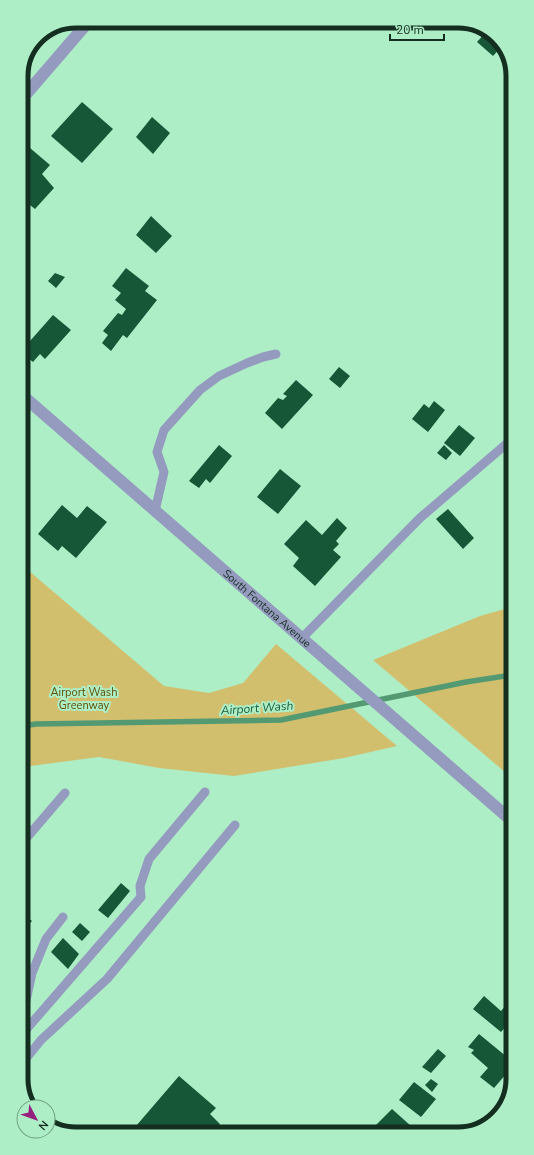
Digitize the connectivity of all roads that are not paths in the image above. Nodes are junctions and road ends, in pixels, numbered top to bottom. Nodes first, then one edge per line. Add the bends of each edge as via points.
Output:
1 (83, 28) edge
2 (28, 92) edge
3 (276, 354) dead end
4 (28, 400) edge
5 (506, 444) edge
6 (155, 511) junction
7 (302, 638) junction
8 (206, 792) dead end
9 (65, 793) dead end
10 (506, 816) edge
11 (235, 825) dead end
12 (28, 836) edge
13 (63, 918) dead end
14 (28, 992) edge
15 (28, 1027) edge
16 (28, 1056) edge

1 - 2 street
3 - 6 lane via 247,363 219,376 200,390 164,430 158,452 164,472
4 - 6 street, South Fontana Avenue
5 - 7 lane via 420,518
6 - 7 street, South Fontana Avenue
7 - 10 street, South Fontana Avenue
8 - 15 lane via 149,859 140,886 141,897
9 - 12 lane
11 - 16 lane via 107,978 41,1040
13 - 14 lane via 46,939 32,973

